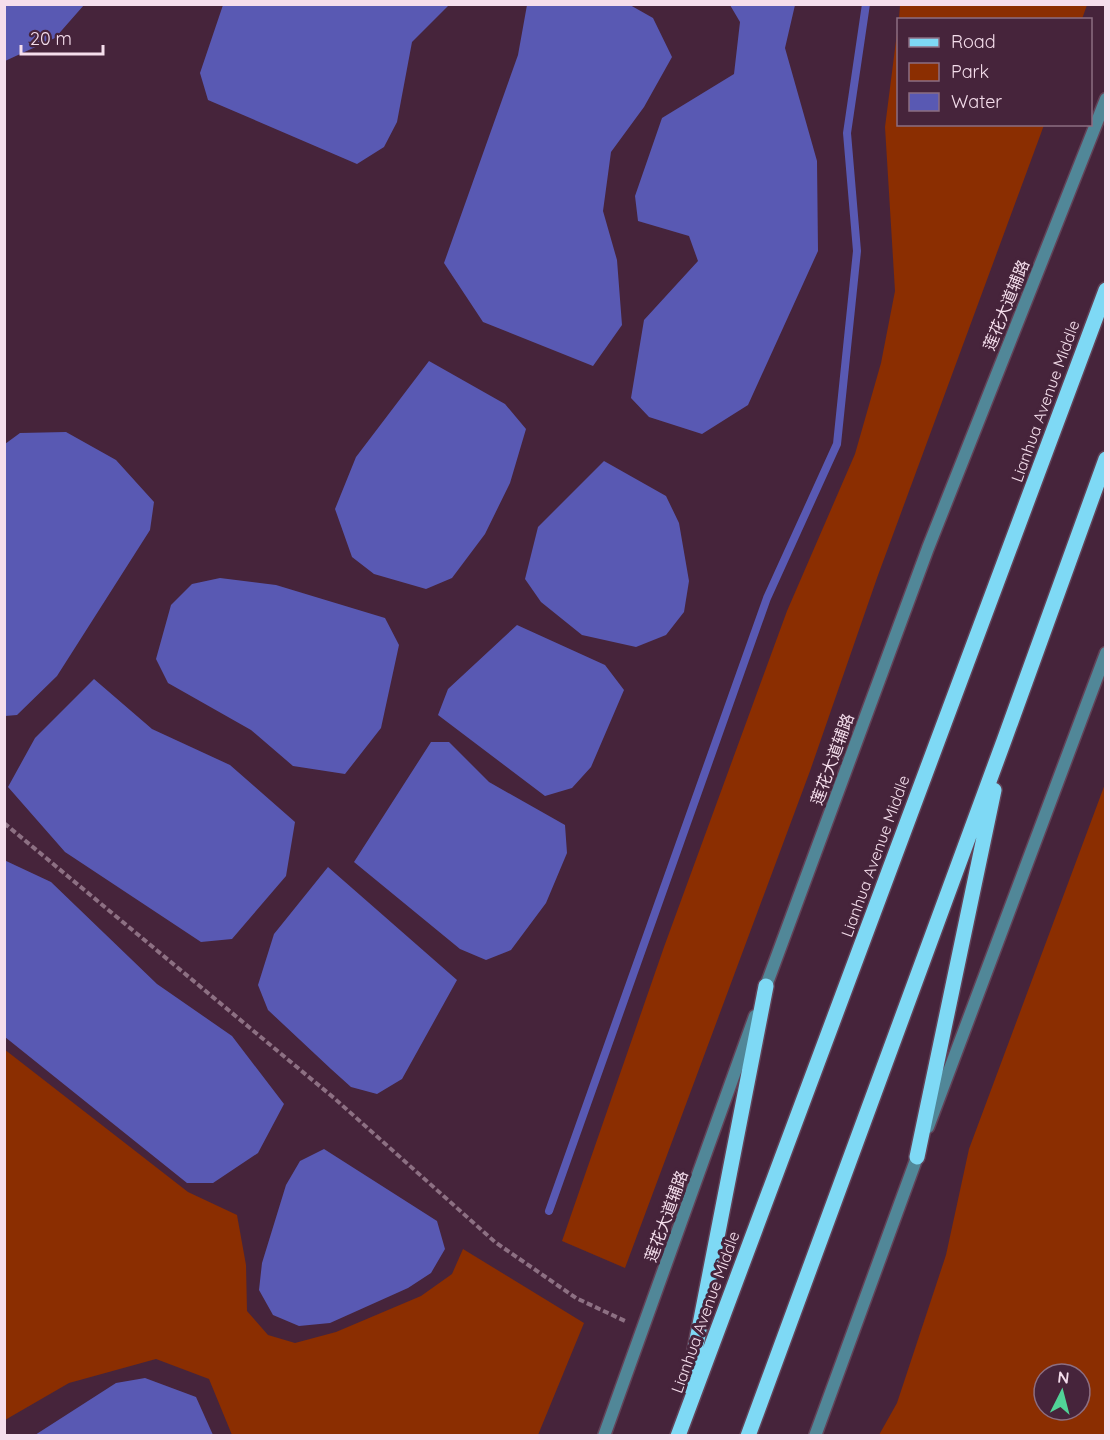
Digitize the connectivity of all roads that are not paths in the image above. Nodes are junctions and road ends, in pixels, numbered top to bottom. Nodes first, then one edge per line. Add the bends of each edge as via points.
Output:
1 (1106, 99) edge
2 (1106, 290) edge
3 (1106, 459) edge
4 (1106, 653) edge
5 (1005, 738) junction
6 (766, 986) junction
7 (917, 1157) junction
8 (679, 1433) edge
9 (604, 1436) edge
10 (748, 1436) edge
11 (815, 1436) edge

1 - 6 street, 莲花大道辅路 via 928,548
2 - 8 main road, Lianhua Avenue Middle
3 - 5 main road
4 - 7 street
5 - 7 main road
5 - 10 main road
6 - 8 main road
6 - 9 street, 莲花大道辅路
7 - 11 street

